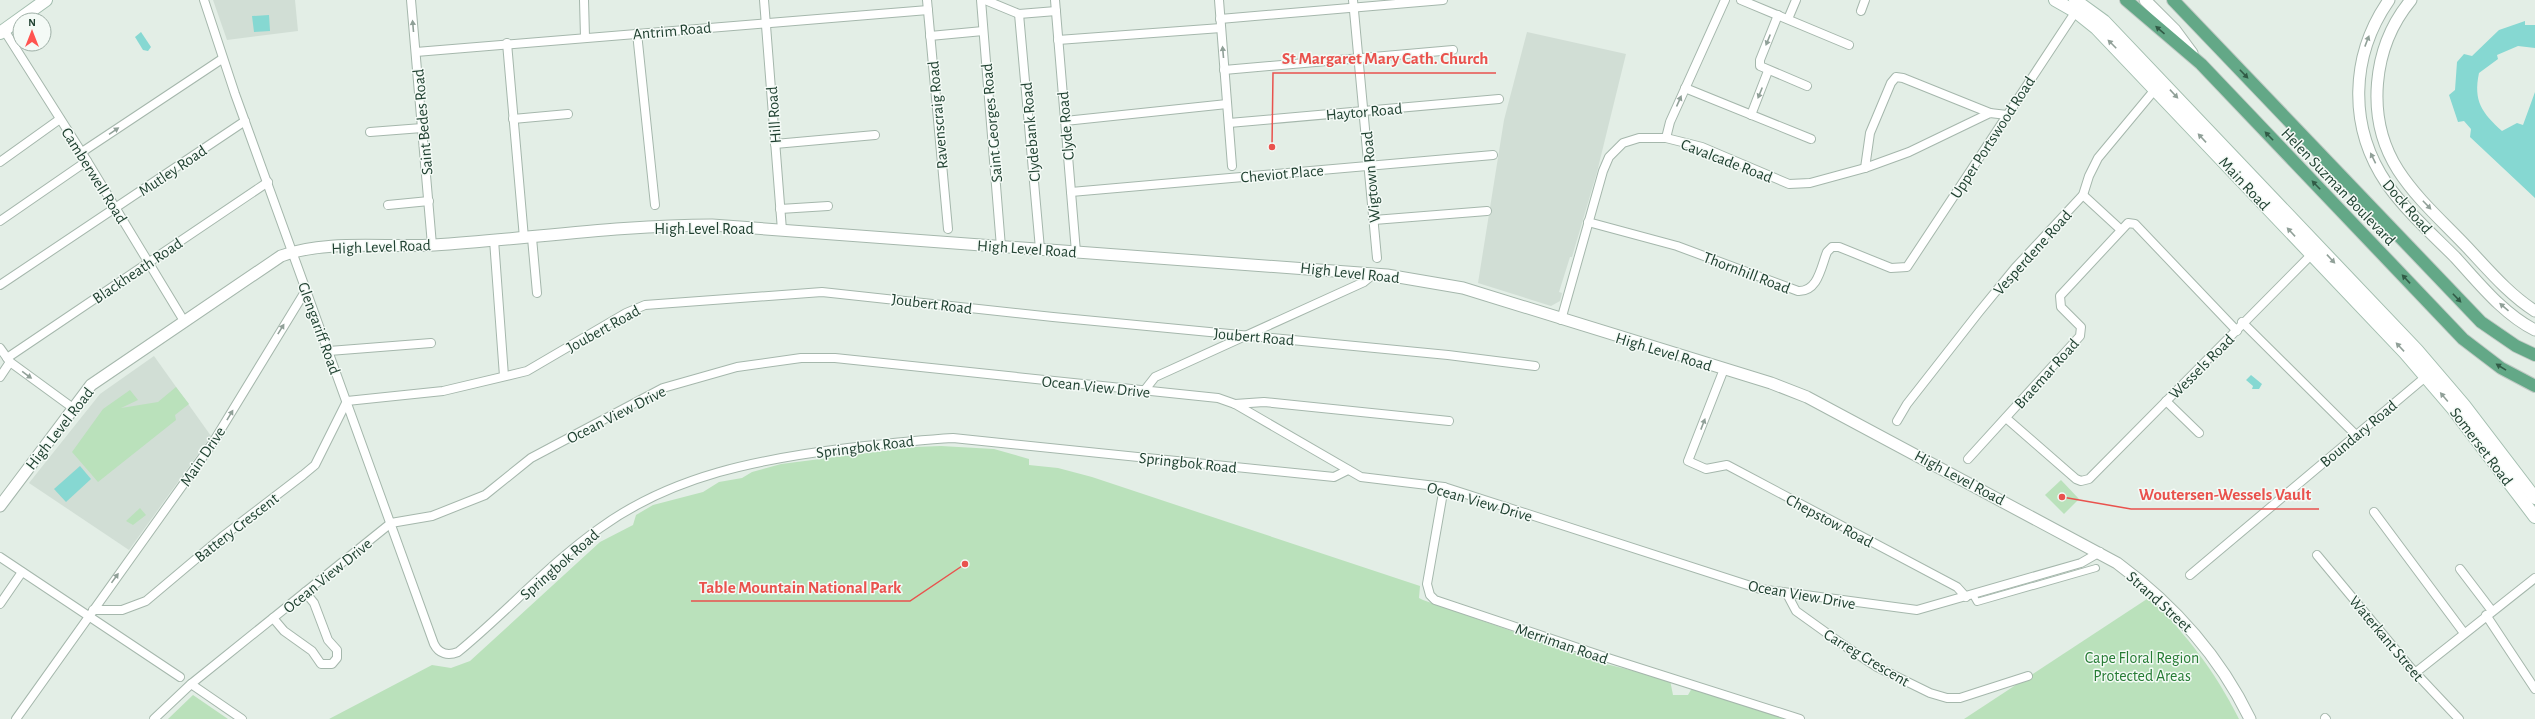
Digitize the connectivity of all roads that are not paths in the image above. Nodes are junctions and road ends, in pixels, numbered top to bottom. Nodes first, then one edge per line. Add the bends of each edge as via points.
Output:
1 (46, 0) edge
2 (204, 0) edge
3 (411, 0) edge
4 (584, 0) edge
5 (764, 0) edge
6 (927, 0) edge
7 (981, 0) edge
8 (985, 0) edge
9 (1055, 0) edge
10 (1218, 0) edge
11 (1353, 0) edge
12 (1443, 0) edge
13 (1725, 0) edge
14 (1742, 0) edge
15 (1796, 0) edge
16 (1865, 0) edge
17 (2055, 0) edge
18 (2126, 0) edge
19 (2145, 0) edge
20 (2173, 0) edge
21 (2185, 0) edge
22 (2389, 0) edge
23 (2411, 0) edge
24 (2077, 5) edge
25 (1354, 9) junction
26 (928, 10) junction
27 (1056, 11) junction
28 (1861, 11) dead end
29 (1020, 14) junction
30 (1778, 15) junction
31 (1220, 19) junction
32 (1788, 19) junction
33 (767, 22) junction
34 (1221, 28) junction
35 (983, 31) junction
36 (2, 32) edge
37 (637, 33) junction
38 (930, 36) junction
39 (586, 37) junction
40 (1058, 40) junction
41 (507, 43) junction
42 (1849, 45) dead end
43 (2218, 46) junction
44 (1453, 50) dead end
45 (416, 52) junction
46 (222, 59) junction
47 (1359, 59) junction
48 (2201, 64) junction
49 (1224, 70) junction
50 (1768, 71) junction
51 (2159, 85) junction
52 (1807, 86) dead end
53 (1685, 88) junction
54 (1499, 99) dead end
55 (1227, 104) junction
56 (1364, 111) junction
57 (1990, 113) junction
58 (568, 114) dead end
59 (1751, 115) junction
60 (2007, 115) junction
61 (60, 119) junction
62 (513, 119) junction
63 (1065, 121) junction
64 (244, 122) junction
65 (1229, 123) junction
66 (422, 128) junction
67 (370, 132) dead end
68 (874, 135) dead end
69 (1666, 138) junction
70 (1811, 139) dead end
71 (775, 144) junction
72 (82, 152) junction
73 (1493, 155) dead end
74 (87, 161) junction
75 (0, 162) edge
76 (1232, 166) dead end
77 (1369, 166) junction
78 (1865, 168) junction
79 (268, 182) junction
80 (1071, 192) junction
81 (2083, 195) junction
82 (429, 201) junction
83 (388, 205) dead end
84 (655, 205) dead end
85 (828, 206) dead end
86 (116, 208) junction
87 (780, 209) junction
88 (1487, 211) dead end
89 (1374, 220) junction
90 (0, 221) edge
91 (1588, 222) junction
92 (948, 229) dead end
93 (2120, 229) junction
94 (782, 230) junction
95 (528, 238) junction
96 (494, 240) junction
97 (432, 245) junction
98 (1001, 246) junction
99 (1040, 249) junction
100 (2315, 250) junction
101 (292, 252) junction
102 (1076, 252) junction
103 (1377, 258) dead end
104 (148, 263) junction
105 (1902, 268) joint
106 (1375, 273) junction
107 (0, 285) edge
108 (306, 290) junction
109 (537, 293) dead end
110 (2535, 311) edge
111 (1561, 320) junction
112 (184, 321) junction
113 (2242, 322) junction
114 (2237, 330) junction
115 (2535, 330) edge
116 (1244, 336) junction
117 (432, 343) dead end
118 (0, 348) edge
119 (329, 351) junction
120 (2535, 356) edge
121 (9, 360) junction
122 (1535, 366) dead end
123 (1724, 369) junction
124 (2430, 373) junction
125 (504, 376) junction
126 (0, 377) edge
127 (2535, 386) edge
128 (1144, 391) junction
129 (2166, 401) junction
130 (346, 402) junction
131 (1235, 404) junction
132 (73, 408) junction
133 (2006, 418) junction
134 (1449, 421) dead end
135 (1897, 421) dead end
136 (2199, 433) dead end
137 (2356, 435) junction
138 (1968, 459) dead end
139 (1348, 470) junction
140 (1444, 487) junction
141 (2535, 498) edge
142 (0, 506) edge
143 (2374, 512) dead end
144 (2535, 517) edge
145 (391, 523) junction
146 (2100, 552) junction
147 (2317, 555) dead end
148 (0, 557) edge
149 (2096, 568) dead end
150 (2460, 569) dead end
151 (22, 572) junction
152 (2190, 575) dead end
153 (2535, 578) edge
154 (305, 592) junction
155 (1787, 594) junction
156 (1969, 596) junction
157 (0, 604) edge
158 (90, 613) junction
159 (2489, 613) junction
160 (273, 618) junction
161 (2464, 633) junction
162 (443, 653) joint
163 (2415, 673) junction
164 (2028, 676) dead end
165 (180, 677) dead end
166 (191, 684) junction
167 (2535, 689) edge
168 (16, 719) edge
169 (154, 719) edge
170 (242, 719) edge
171 (1800, 719) edge
172 (2250, 719) edge
173 (2459, 719) edge

1 - 36 main road
2 - 46 street, Glengariff Road
45 -> 3 street, Saint Bedes Road
4 - 39 street
5 - 33 street, Hill Road
6 - 26 street, Ravenscraig Road
7 - 35 street, Saint Georges Road
8 - 29 street
9 - 27 street, Clyde Road
10 - 31 street
11 - 25 street, Wigtown Road
12 - 25 street
13 - 53 street
14 - 30 street
15 - 32 street
16 - 28 street
17 - 24 main road, Main Road
48 -> 18 main road, Helen Suzman Boulevard
19 - 48 street via 2175,30
20 - 43 main road, Helen Suzman Boulevard
21 - 43 main road via 2210,29
115 -> 22 street, Dock Road via 2498,303 2388,185 2365,140 2359,108 2361,61 2375,22
23 -> 110 street, Dock Road via 2391,32 2381,59 2377,83 2378,113 2392,159 2405,181 2513,295
24 - 51 main road, Main Road via 2096,28
24 - 60 street, Upper Portswood Road
25 - 31 street
25 - 47 street, Wigtown Road
26 - 33 street, Antrim Road
26 - 38 street, Ravenscraig Road
27 - 29 street
27 - 40 street, Clyde Road
29 - 99 street, Clydebank Road
30 - 32 street
30 -> 50 street via 1760,60 1760,66
31 - 34 street
32 - 42 street
33 - 37 street, Antrim Road
33 - 71 street, Hill Road
34 - 40 street
49 -> 34 street
35 - 38 street
35 - 98 street, Saint Georges Road
36 - 61 street, Camberwell Road
37 - 39 street, Antrim Road
37 - 84 street
38 - 92 street, Ravenscraig Road
39 - 41 street, Antrim Road
40 - 63 street, Clyde Road
41 - 45 street, Antrim Road
41 - 62 street
43 -> 120 main road, Helen Suzman Boulevard via 2481,322
44 - 47 street
45 - 66 street, Saint Bedes Road
46 - 64 street, Glengariff Road
72 -> 46 street
47 - 49 street
47 - 56 street, Wigtown Road
127 -> 48 main road, Helen Suzman Boulevard via 2501,368 2463,339
49 - 55 street
50 - 52 street
50 -> 59 street
51 - 81 street, Vesperdene Road via 2098,158
51 - 100 main road, Main Road
53 - 59 street
69 -> 53 street
54 - 56 street, Haytor Road
55 - 63 street
55 - 65 street
56 - 65 street, Haytor Road
56 - 77 street, Wigtown Road
57 - 60 street
57 - 78 street, Cavalcade Road via 1909,152
57 - 78 street via 1903,78 1896,78 1891,83 1870,133
58 - 62 street
59 - 70 street
60 - 105 street, Upper Portswood Road via 1910,263
61 - 72 street, Camberwell Road
61 - 75 street
62 - 95 street
63 - 80 street, Clyde Road
64 - 79 street, Glengariff Road
64 - 86 street, Mutley Road
65 - 76 street
66 - 67 street
66 - 82 street, Saint Bedes Road
68 - 71 street
69 - 78 street, Cavalcade Road via 1702,147 1789,184 1810,183
69 - 91 street, Cavalcade Road via 1630,140 1616,148 1606,164
71 - 87 street, Hill Road
72 - 74 street, Camberwell Road
73 - 77 street, Cheviot Place
74 - 86 street, Camberwell Road
74 - 90 street
77 - 80 street, Cheviot Place
77 - 89 street, Wigtown Road
79 - 101 street, Glengariff Road
79 - 104 street, Blackheath Road
80 - 102 street, Clyde Road
81 - 93 street
81 - 135 street, Vesperdene Road via 2015,268 1907,404
82 - 83 street
82 - 97 street, Saint Bedes Road
85 - 87 street
86 - 104 street, Camberwell Road
86 - 107 street, Mutley Road
87 - 94 street, Hill Road
88 - 89 street
89 - 103 street, Wigtown Road
91 - 105 street, Thornhill Road via 1677,246 1798,291 1812,288 1827,252 1832,247 1839,247 1891,268
91 - 111 street, Cavalcade Road
93 - 114 street via 2128,223 2135,224
93 - 133 street, Braemar Road via 2060,296 2061,307 2081,327 2080,336
94 - 95 street, High Level Road via 687,225
94 - 98 street, High Level Road
95 - 96 street, High Level Road
95 - 109 street
96 - 97 street, High Level Road
96 - 125 street
97 - 101 street, High Level Road via 310,248
98 - 99 street, High Level Road
99 - 102 street, High Level Road
100 - 113 street, Wessels Road
100 - 124 main road, Main Road
101 - 108 street, Glengariff Road
101 - 112 street, High Level Road via 281,256
102 - 106 street, High Level Road
104 - 112 street, Camberwell Road
104 - 121 street, Blackheath Road
106 - 111 street, High Level Road via 1463,288
106 - 116 street via 1364,282
108 - 119 street, Glengariff Road
158 -> 108 street, Main Drive via 218,435
111 - 123 street, High Level Road
112 - 132 street, High Level Road via 91,385
113 - 114 street, Wessels Road
113 - 137 street
114 - 129 street, Wessels Road
116 - 122 street, Joubert Road via 1448,355
116 - 125 street, Joubert Road via 822,292 645,305 626,313 527,371
116 - 128 street via 1155,377
117 - 119 street
118 - 121 street
119 - 130 street, Glengariff Road
121 - 126 street, Blackheath Road
121 -> 132 street
123 - 146 street, High Level Road via 1807,397
156 -> 123 street, Chepstow Road via 1957,587 1727,466 1706,469 1688,460
124 - 137 street, Boundary Road
124 - 141 main road, Somerset Road
144 -> 124 main road, Somerset Road
125 - 130 street, Joubert Road via 443,391
128 - 131 street, Ocean View Drive via 1218,398
128 - 145 street, Ocean View Drive via 835,358 801,358 737,367 649,394 531,458 486,495 432,516
129 - 133 street, Wessels Road via 2089,479 2081,481
129 - 136 street
130 - 145 street, Glengariff Road
130 - 158 street, Battery Crescent via 318,459 309,470 222,537 146,601 122,610
131 - 134 street via 1264,402
131 - 139 street, Ocean View Drive
132 - 142 street, High Level Road
133 - 138 street, Braemar Road
137 - 152 street, Boundary Road
139 - 140 street, Ocean View Drive via 1370,479
139 - 162 street, Springbok Road via 1334,477 953,438 816,452 754,462 693,480 663,492 622,514 574,548 458,652
140 - 155 street, Ocean View Drive via 1760,589
140 - 171 street, Merriman Road via 1427,584 1430,595 1435,600
143 - 161 street
145 - 154 street, Ocean View Drive
145 - 162 street, Glengariff Road via 434,644
146 - 156 street, Ocean View Drive via 2081,563
146 - 172 street, Strand Street via 2150,588 2188,625 2224,673
147 - 163 street, Waterkant Street
148 - 151 street
149 - 156 street via 1977,602
150 - 159 street
151 - 157 street
151 - 158 street
153 - 159 street
154 - 160 street, Ocean View Drive
154 - 160 street via 314,603 328,640 337,650 337,658 332,664 318,662 312,651 284,631
155 - 156 street, Ocean View Drive via 1917,610
155 - 164 street, Carreg Crescent via 1796,611 1842,644 1876,667 1930,693 1947,698 1960,698
158 - 165 street
158 - 168 street, Main Drive
159 - 161 street
159 - 167 street
160 - 166 street, Ocean View Drive
161 - 163 street
163 - 173 street, Waterkant Street
166 - 169 street, Ocean View Drive
166 - 170 street

